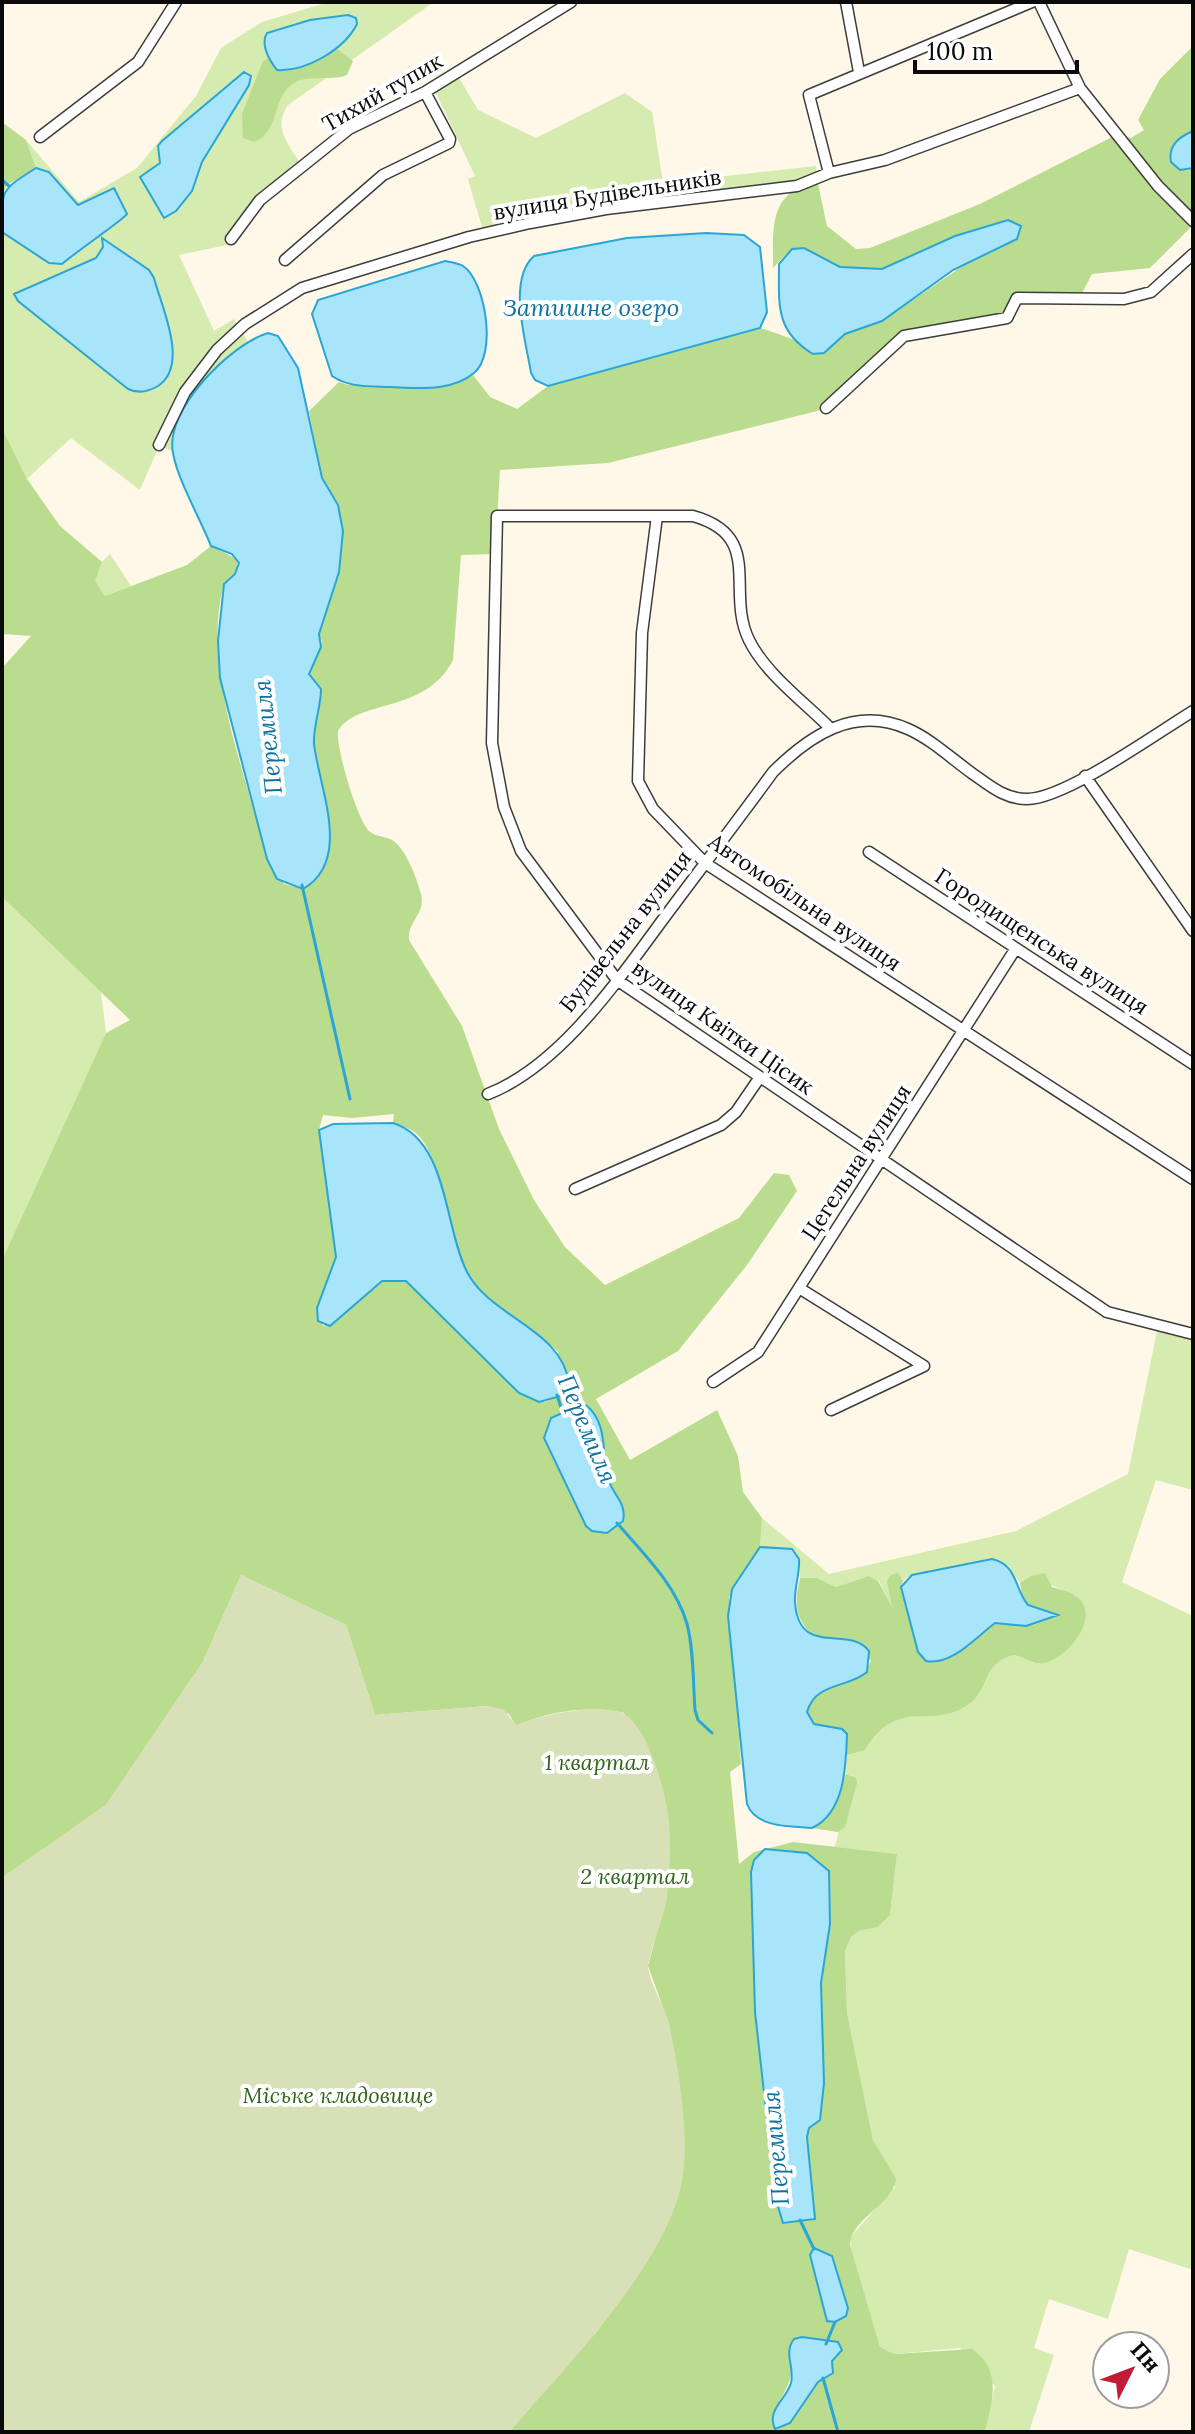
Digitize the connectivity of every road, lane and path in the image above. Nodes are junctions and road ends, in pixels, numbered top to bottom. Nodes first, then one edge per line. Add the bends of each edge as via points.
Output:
1 (176, 2) edge
2 (571, 2) edge
3 (846, 2) edge
4 (1032, 2) edge
5 (1039, 2) edge
6 (859, 72) junction
7 (1080, 88) junction
8 (425, 92) junction
9 (40, 137) dead end
10 (829, 173) junction
11 (1193, 221) edge
12 (231, 239) dead end
13 (1193, 254) edge
14 (285, 260) dead end
15 (826, 408) dead end
16 (159, 445) dead end
17 (657, 516) junction
18 (1193, 711) edge
19 (829, 727) junction
20 (1085, 776) junction
21 (869, 852) dead end
22 (705, 863) junction
23 (1193, 931) edge
24 (1016, 948) junction
25 (617, 980) junction
26 (963, 1031) junction
27 (1193, 1064) edge
28 (760, 1077) junction
29 (488, 1094) dead end
30 (881, 1160) junction
31 (1193, 1179) edge
32 (575, 1189) dead end
33 (799, 1288) junction
34 (1193, 1334) edge
35 (713, 1382) dead end
36 (831, 1410) dead end

1 - 9 street via 138,62
2 - 8 street, Тихий тупик
3 - 6 street
4 - 6 street
5 - 7 street
6 - 10 street via 809,95
7 - 10 street, вулиця Будівельників via 885,160
7 - 11 street via 1149,176
8 - 12 street, Тихий тупик via 349,129 301,165 260,200
8 - 14 street via 449,143 383,175
10 - 16 street, вулиця Будівельників via 797,186 530,223 302,288 245,324 217,350 185,392
13 - 15 street via 1151,292 1124,299 1017,298 1007,318 904,336
17 - 19 street via 693,516 730,535 748,640
17 - 22 street, Автомобільна вулиця via 642,633 638,781 653,809
17 - 25 street, вулиця Квітки Цісик via 497,516 492,743 504,807 521,851
18 - 20 street, Будівельна вулиця
19 - 20 street, Будівельна вулиця via 868,722 910,729 1008,796 1040,797
19 - 22 street, Будівельна вулиця via 773,772
20 - 23 street
21 - 24 street, Городищенська вулиця
22 - 25 street, Будівельна вулиця
22 - 26 street, Автомобільна вулиця
24 - 26 street, Цегельна вулиця
24 - 27 street, Городищенська вулиця
25 - 28 street, вулиця Квітки Цісик
25 - 29 street, Будівельна вулиця via 544,1061 517,1082
26 - 30 street, Цегельна вулиця
26 - 31 street, Автомобільна вулиця
28 - 30 street, вулиця Квітки Цісик
28 - 32 street via 721,1125
30 - 33 street, Цегельна вулиця
30 - 34 street, вулиця Квітки Цісик via 1107,1312
33 - 35 street, Цегельна вулиця via 758,1352
33 - 36 street via 924,1366

